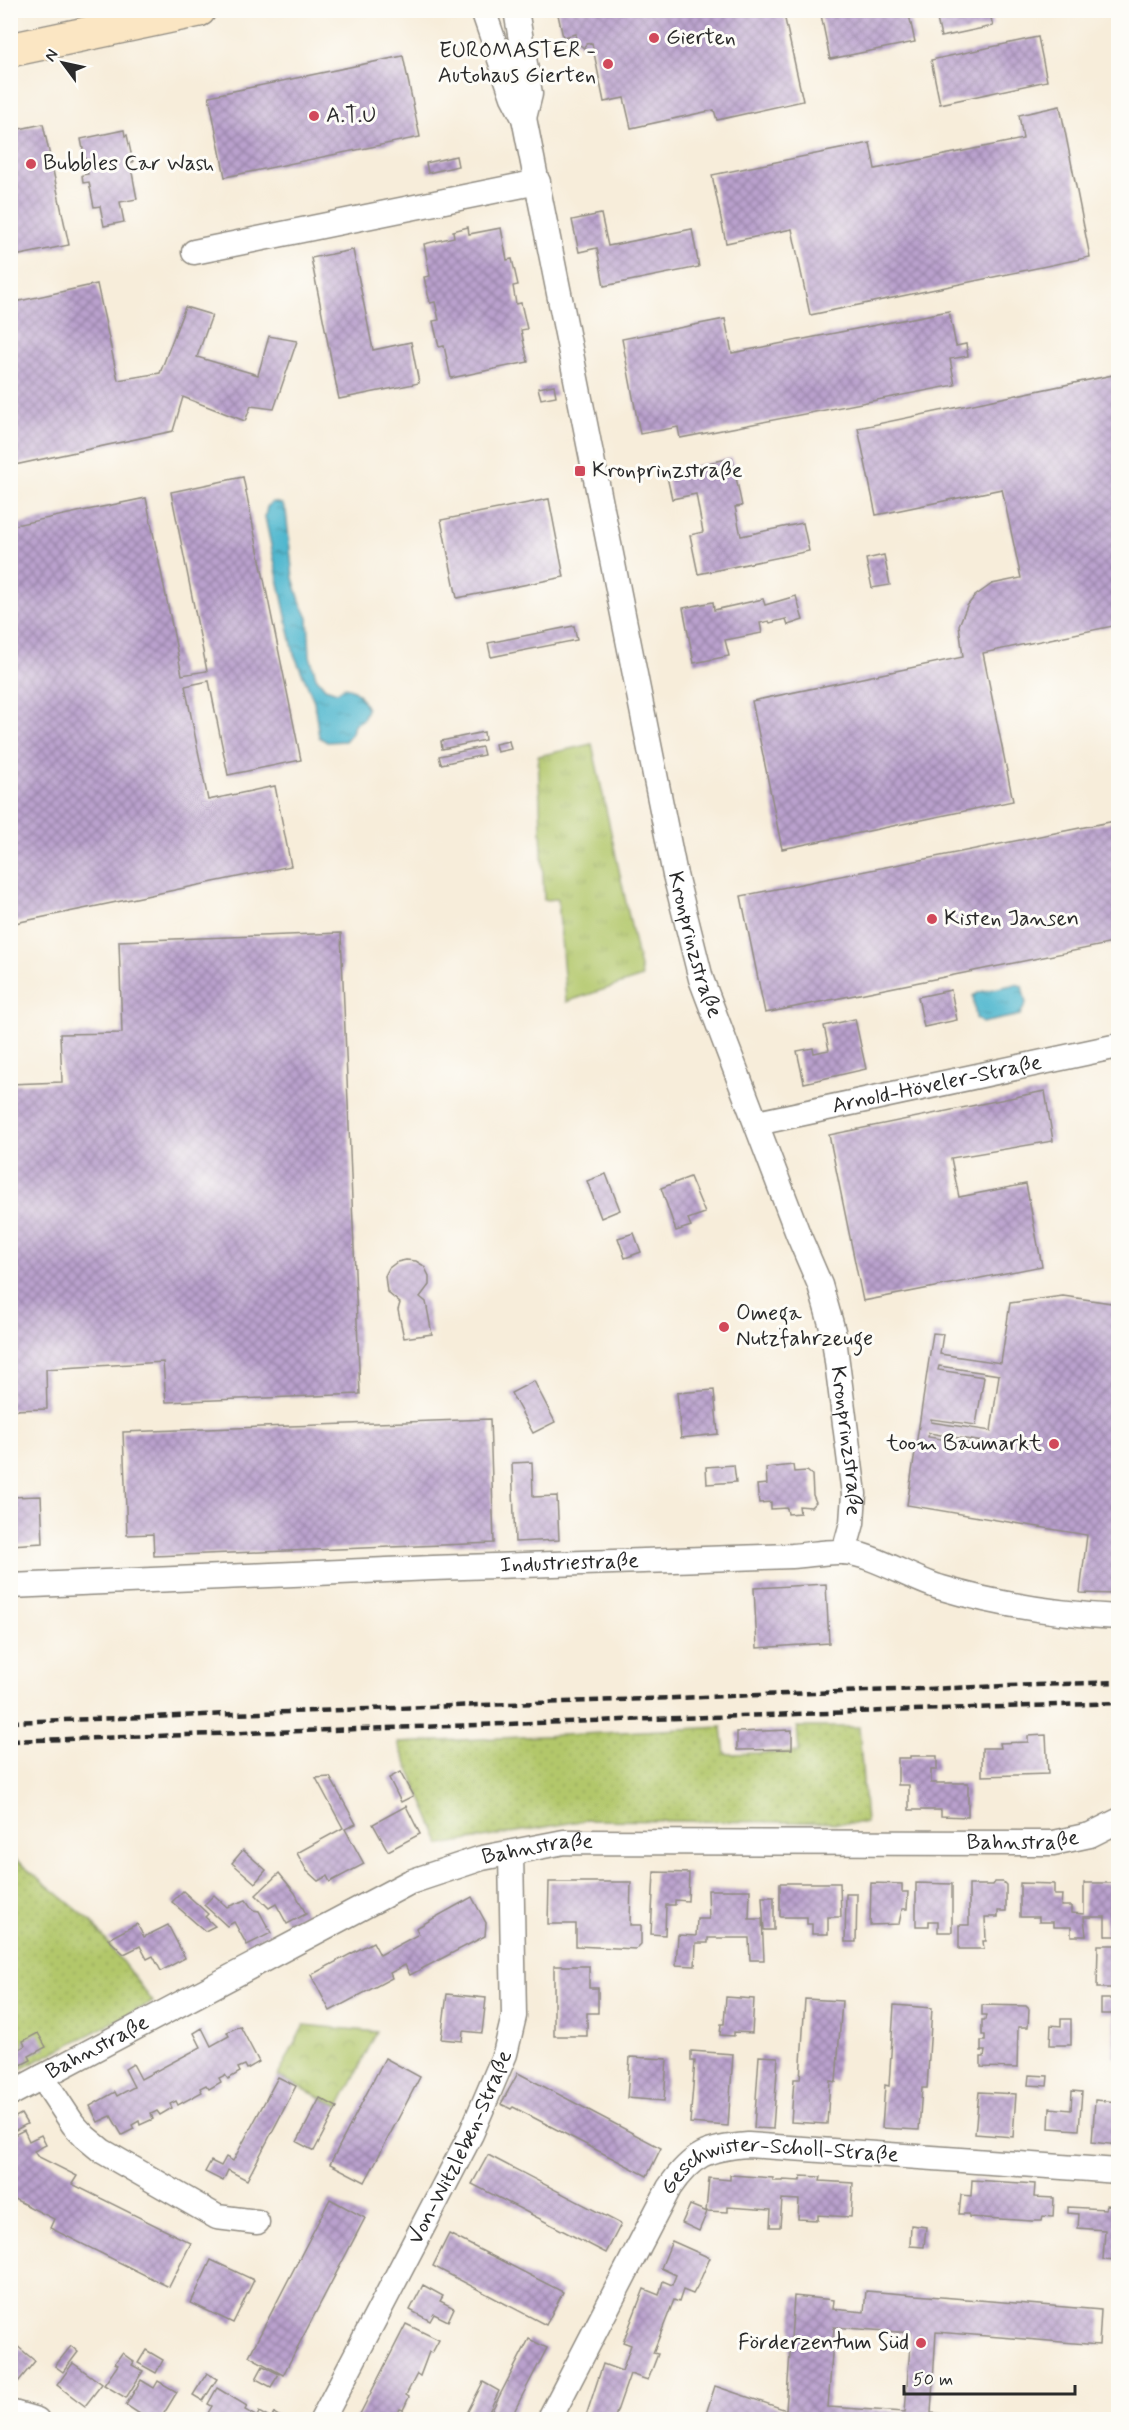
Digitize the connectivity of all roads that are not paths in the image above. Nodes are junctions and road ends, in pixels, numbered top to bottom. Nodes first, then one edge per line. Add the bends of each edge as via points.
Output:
1 (199, 10) edge
2 (483, 10) edge
3 (516, 10) edge
4 (10, 50) edge
5 (524, 118) junction
6 (538, 182) junction
7 (194, 252) dead end
8 (1119, 1046) edge
9 (757, 1123) junction
10 (844, 1552) junction
11 (10, 1586) edge
12 (1119, 1617) edge
13 (1119, 1821) edge
14 (511, 1853) junction
15 (42, 2077) junction
16 (10, 2094) edge
17 (1119, 2171) edge
18 (257, 2222) dead end
19 (10, 2412) edge
20 (37, 2420) edge
21 (322, 2420) edge
22 (549, 2420) edge

1 - 4 main road
2 - 5 street, Kronprinzstraße
3 - 5 street, Kronprinzstraße via 530,94
5 - 6 street, Kronprinzstraße
6 - 7 street
6 - 9 street, Kronprinzstraße via 675,875 701,979
8 - 9 street, Arnold-Höveler-Straße
9 - 10 street, Kronprinzstraße via 820,1285 833,1331 854,1494
10 - 11 street, Industriestraße
10 - 12 street, Industriestraße via 970,1596 1080,1615
13 - 14 street, Bahnstraße via 1090,1835 1053,1843 564,1842
14 - 15 street, Bahnstraße via 482,1858 410,1882
14 - 21 street, Von-Witzleben-Straße via 514,2016 505,2054 471,2134
15 - 16 street, Bahnstraße
15 - 18 street via 73,2124 102,2151 217,2217
17 - 22 street, Geschwister-Scholl-Straße via 748,2145 725,2146 695,2157 669,2188
19 - 20 street

